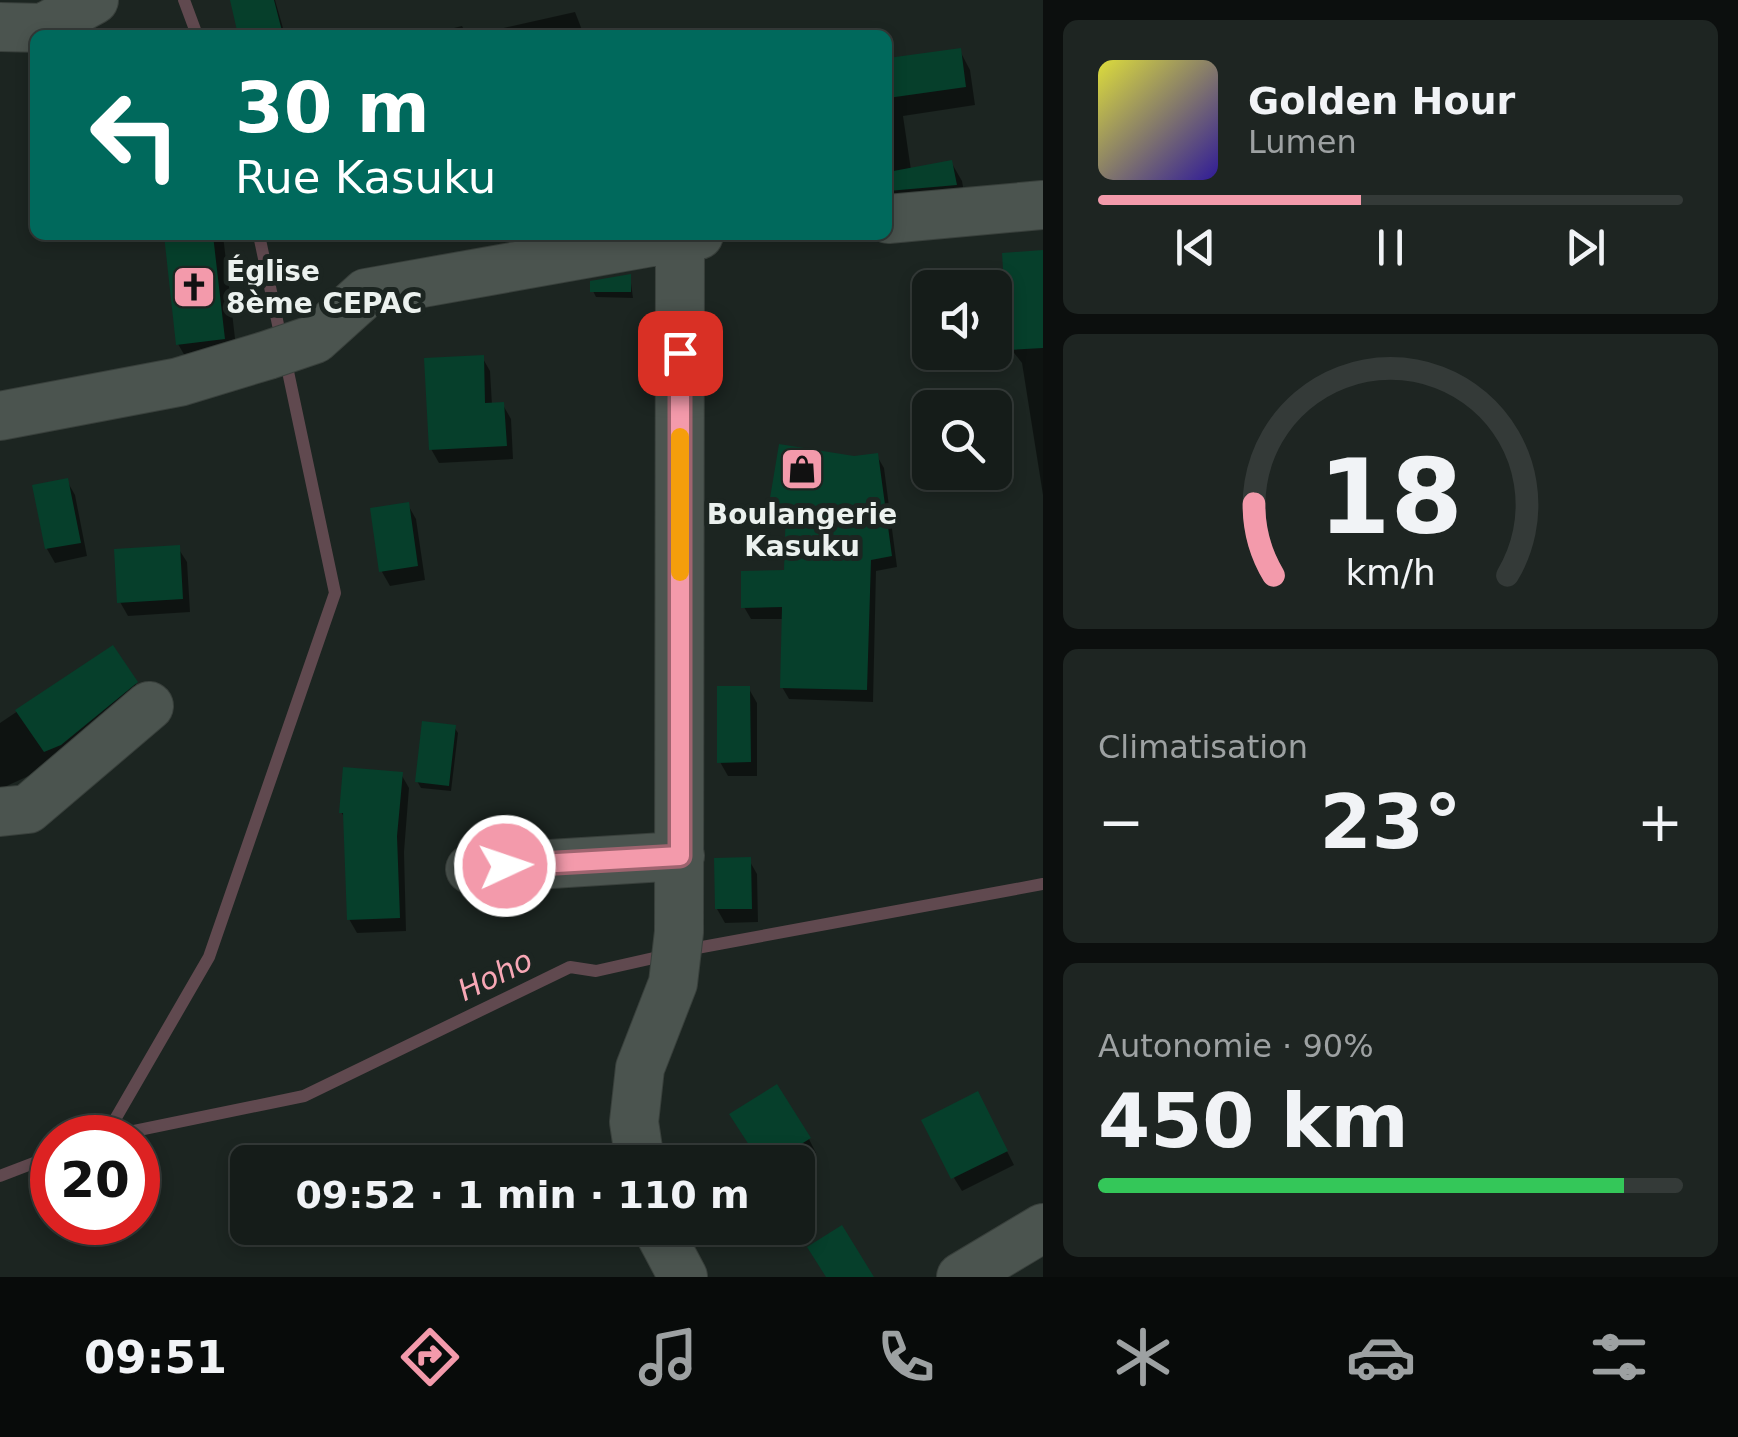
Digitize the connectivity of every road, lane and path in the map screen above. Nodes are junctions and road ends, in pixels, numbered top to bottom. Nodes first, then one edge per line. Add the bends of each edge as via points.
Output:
1 (94, 0) edge
2 (0, 27) edge
3 (1043, 205) edge
4 (892, 219) edge
5 (667, 240) edge
6 (690, 240) edge
7 (0, 416) edge
8 (149, 706) dead end
9 (0, 812) edge
10 (680, 856) junction
11 (470, 868) dead end
12 (637, 1145) edge
13 (1043, 1228) edge
14 (666, 1245) edge
15 (683, 1277) edge
16 (961, 1277) edge

1 - 2 street via 42,28
3 - 4 street
5 - 7 street via 366,293 315,339 268,356 179,382
6 - 10 street
8 - 9 street via 28,809
10 - 11 street
10 - 12 street via 673,983 640,1068
13 - 16 street
14 - 15 street

